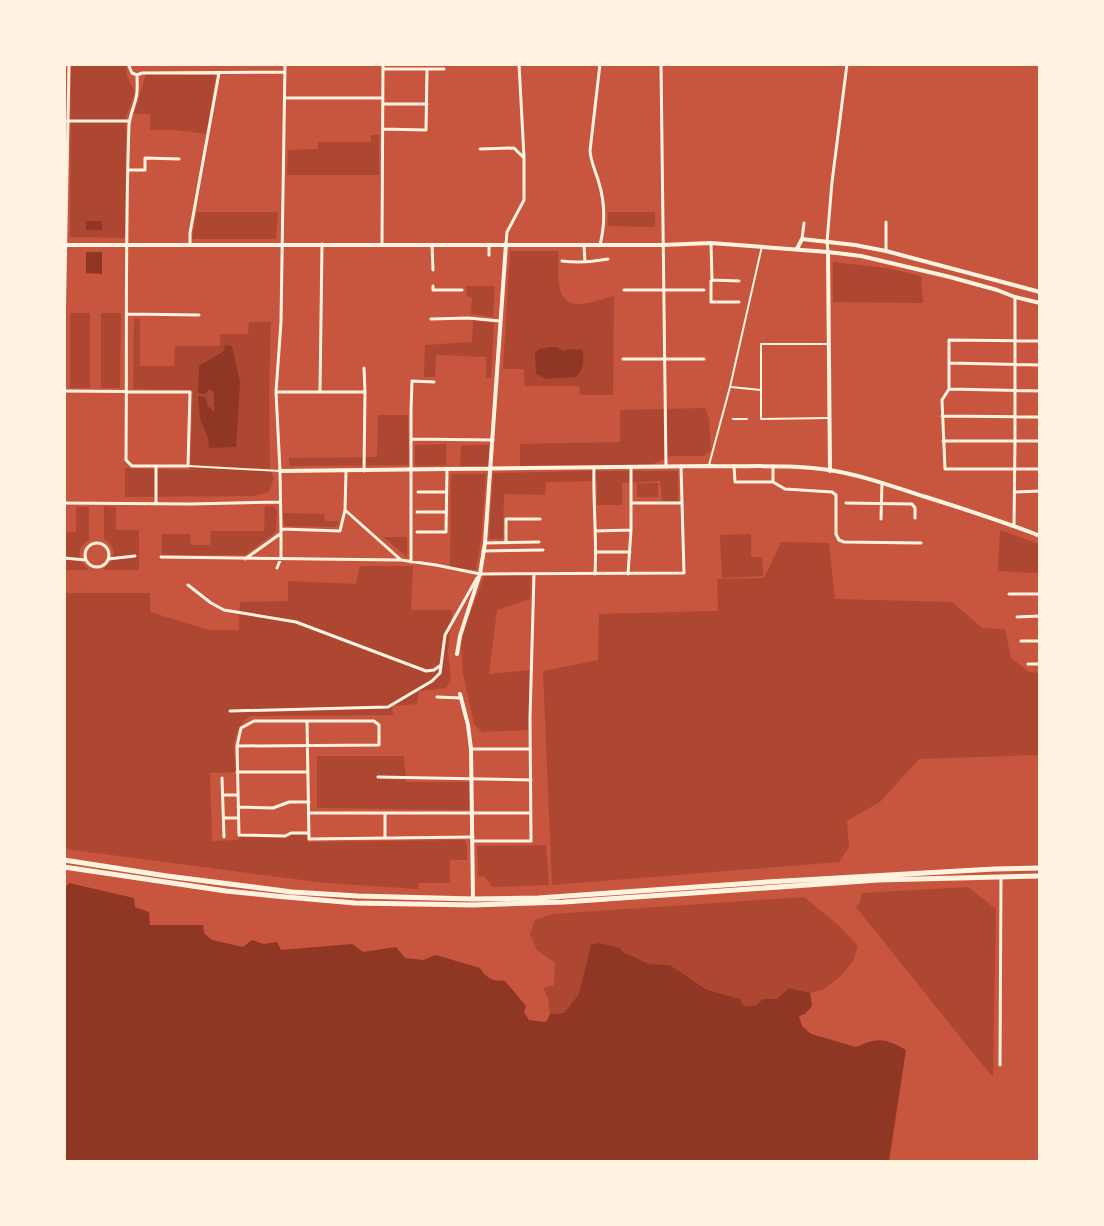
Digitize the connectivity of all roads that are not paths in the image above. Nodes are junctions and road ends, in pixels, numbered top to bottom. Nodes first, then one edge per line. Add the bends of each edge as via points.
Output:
1 (69, 64) edge
2 (128, 64) edge
3 (285, 64) edge
4 (519, 64) edge
5 (600, 64) edge
6 (661, 64) edge
7 (847, 64) edge
8 (383, 67) edge
9 (427, 69) junction
10 (444, 69) dead end
11 (285, 72) junction
12 (219, 73) junction
13 (137, 75) junction
14 (285, 98) junction
15 (383, 98) junction
16 (383, 104) junction
17 (427, 104) junction
18 (67, 121) junction
19 (129, 121) junction
20 (383, 129) junction
21 (480, 149) dead end
22 (524, 157) junction
23 (178, 159) dead end
24 (129, 170) junction
25 (886, 222) dead end
26 (804, 223) dead end
27 (802, 239) junction
28 (827, 242) junction
29 (711, 243) junction
30 (65, 244) edge
31 (282, 244) junction
32 (322, 244) junction
33 (382, 244) junction
34 (489, 244) junction
35 (506, 244) junction
36 (190, 245) junction
37 (432, 245) junction
38 (584, 245) junction
39 (600, 245) junction
40 (662, 245) junction
41 (127, 246) junction
42 (762, 246) junction
43 (797, 249) junction
44 (886, 251) junction
45 (828, 252) junction
46 (489, 255) dead end
47 (608, 259) dead end
48 (562, 261) dead end
49 (585, 262) junction
50 (433, 270) dead end
51 (711, 280) junction
52 (739, 281) dead end
53 (433, 286) dead end
54 (1040, 286) edge
55 (664, 289) junction
56 (462, 290) dead end
57 (624, 290) dead end
58 (704, 290) dead end
59 (1038, 291) edge
60 (1015, 297) junction
61 (739, 302) dead end
62 (1040, 303) edge
63 (127, 314) junction
64 (199, 315) dead end
65 (431, 319) dead end
66 (500, 321) junction
67 (64, 334) edge
68 (1015, 341) junction
69 (1040, 341) edge
70 (829, 344) junction
71 (623, 359) dead end
72 (665, 359) junction
73 (704, 359) dead end
74 (949, 363) junction
75 (1015, 365) junction
76 (1040, 365) edge
77 (364, 368) dead end
78 (434, 382) dead end
79 (730, 387) junction
80 (949, 389) junction
81 (761, 390) junction
82 (64, 391) edge
83 (1015, 391) junction
84 (1040, 391) edge
85 (127, 392) junction
86 (276, 392) junction
87 (320, 392) junction
88 (365, 392) junction
89 (942, 416) junction
90 (1015, 417) junction
91 (1040, 417) edge
92 (756, 418) dead end
93 (830, 418) junction
94 (733, 419) dead end
95 (747, 419) dead end
96 (761, 419) junction
97 (721, 420) junction
98 (727, 420) dead end
99 (411, 439) junction
100 (493, 440) junction
101 (944, 441) junction
102 (1016, 441) junction
103 (1040, 441) edge
104 (709, 465) junction
105 (773, 465) junction
106 (156, 466) junction
107 (188, 466) junction
108 (681, 466) junction
109 (734, 466) junction
110 (631, 467) junction
111 (666, 467) junction
112 (594, 468) junction
113 (490, 469) junction
114 (411, 470) junction
115 (447, 470) junction
116 (1015, 470) junction
117 (1040, 470) edge
118 (280, 471) junction
119 (346, 471) junction
120 (364, 471) junction
121 (830, 471) junction
122 (773, 482) junction
123 (882, 483) junction
124 (1040, 491) edge
125 (418, 492) dead end
126 (446, 492) junction
127 (1015, 492) junction
128 (280, 502) junction
129 (64, 503) edge
130 (631, 503) junction
131 (682, 503) junction
132 (846, 503) dead end
133 (881, 503) junction
134 (156, 504) junction
135 (345, 510) junction
136 (417, 512) dead end
137 (446, 512) junction
138 (915, 518) dead end
139 (540, 519) dead end
140 (881, 519) dead end
141 (1014, 526) junction
142 (281, 529) junction
143 (631, 530) junction
144 (596, 531) junction
145 (417, 532) dead end
146 (280, 534) junction
147 (1040, 536) edge
148 (540, 542) dead end
149 (484, 543) junction
150 (506, 543) junction
151 (921, 543) dead end
152 (543, 550) dead end
153 (483, 551) junction
154 (596, 552) junction
155 (630, 552) junction
156 (135, 556) dead end
157 (161, 557) dead end
158 (64, 558) edge
159 (281, 558) junction
160 (108, 559) junction
161 (245, 559) junction
162 (86, 560) junction
163 (401, 560) junction
164 (411, 562) junction
165 (277, 568) dead end
166 (480, 574) junction
167 (534, 574) junction
168 (596, 574) junction
169 (628, 574) junction
170 (188, 585) dead end
171 (1010, 594) dead end
172 (1040, 594) edge
173 (1017, 616) dead end
174 (1040, 616) edge
175 (1021, 641) dead end
176 (1040, 641) edge
177 (457, 654) dead end
178 (1028, 664) dead end
179 (1040, 664) edge
180 (441, 665) junction
181 (461, 696) joint
182 (437, 697) dead end
183 (230, 711) dead end
184 (307, 721) junction
185 (237, 746) junction
186 (308, 746) junction
187 (471, 749) junction
188 (530, 749) junction
189 (237, 772) junction
190 (308, 772) junction
191 (378, 777) dead end
192 (222, 778) dead end
193 (472, 779) junction
194 (531, 780) junction
195 (223, 795) junction
196 (238, 795) junction
197 (309, 802) junction
198 (238, 807) junction
199 (309, 813) junction
200 (385, 813) junction
201 (472, 813) junction
202 (531, 813) junction
203 (223, 818) junction
204 (238, 818) junction
205 (309, 833) junction
206 (224, 837) dead end
207 (385, 838) junction
208 (472, 839) junction
209 (64, 860) edge
210 (64, 867) edge
211 (1040, 868) edge
212 (1001, 876) junction
213 (1040, 876) edge
214 (473, 899) junction
215 (1000, 1065) dead end

1 - 18 street
2 - 13 street
3 - 11 street
4 - 22 street
5 - 39 street via 590,151 604,209
6 - 40 street
7 - 28 street
8 - 9 street
8 - 15 street
9 - 10 street
9 - 17 street
11 - 12 street
11 - 14 street
12 - 13 street
12 - 36 street
13 - 19 street via 137,96
14 - 15 street
14 - 31 street
15 - 16 street
16 - 17 street
16 - 20 street
17 - 20 street via 426,130
18 - 19 street
18 - 30 street
19 - 24 street
20 - 33 street
21 - 22 street via 514,148
22 - 35 street via 524,200 507,232
23 - 24 street via 145,158 145,170
24 - 41 street
25 - 44 street
26 - 27 street
27 - 28 street
27 - 43 street
28 - 44 street
28 - 45 street
29 - 40 street
29 - 42 street
29 - 51 street
30 - 41 street
30 - 67 street
31 - 32 street
31 - 36 street
31 - 86 street
32 - 33 street
32 - 87 street
33 - 37 street
34 - 35 street
34 - 37 street
34 - 46 street
35 - 38 street
35 - 66 street
36 - 41 street
37 - 50 street
38 - 39 street
38 - 49 street
39 - 40 street
40 - 55 street
41 - 63 street
42 - 43 street
42 - 79 street
43 - 45 street
44 - 59 street
45 - 60 street via 861,256
45 - 70 street
47 - 49 street
48 - 49 street
51 - 52 street
51 - 61 street via 711,302
53 - 56 street via 433,290
54 - 59 street
55 - 57 street
55 - 58 street
55 - 72 street
60 - 62 street
60 - 68 street
63 - 64 street
63 - 85 street
65 - 66 street
66 - 100 street
68 - 69 street
68 - 74 street via 949,340
68 - 75 street
70 - 81 street via 761,344
70 - 93 street
71 - 72 street
72 - 73 street
72 - 111 street
74 - 75 street
74 - 80 street
75 - 76 street
75 - 83 street
77 - 88 street
78 - 99 street via 412,381
79 - 81 street
79 - 97 street
80 - 83 street
80 - 89 street via 942,400
81 - 96 street
82 - 85 street
83 - 84 street
83 - 90 street
85 - 106 street via 126,460 132,466
85 - 107 street via 190,392
86 - 87 street
86 - 118 street
87 - 88 street
88 - 120 street
89 - 90 street
89 - 101 street
90 - 91 street
90 - 102 street
92 - 96 street
93 - 96 street
93 - 121 street
94 - 95 street
97 - 98 street
97 - 104 street
99 - 100 street
99 - 114 street
100 - 113 street
101 - 102 street
101 - 116 street via 945,469
102 - 103 street
102 - 116 street
104 - 108 street
104 - 109 street
105 - 109 street
105 - 121 street
105 - 122 street
106 - 107 street
106 - 134 street
107 - 118 street
108 - 111 street
108 - 131 street
109 - 122 street via 735,482
110 - 111 street
110 - 112 street
110 - 130 street
112 - 113 street
112 - 144 street
113 - 115 street
113 - 149 street
114 - 115 street
114 - 120 street
114 - 164 street
115 - 126 street
116 - 117 street
116 - 127 street
118 - 119 street
118 - 128 street
119 - 120 street
119 - 135 street
121 - 123 street
122 - 151 street via 785,489 836,495 839,540
123 - 133 street
123 - 141 street
124 - 127 street
125 - 126 street
126 - 137 street
127 - 141 street
128 - 134 street
128 - 142 street
129 - 134 street
130 - 131 street
130 - 143 street
131 - 169 street via 684,573
132 - 133 street
133 - 138 street via 912,504
133 - 140 street
135 - 142 street via 340,531
135 - 163 street
136 - 137 street
137 - 145 street via 446,532
139 - 150 street via 506,519
141 - 147 street
142 - 146 street
143 - 144 street
143 - 155 street
144 - 154 street
146 - 159 street
146 - 161 street
148 - 150 street
149 - 150 street
149 - 153 street
152 - 153 street
153 - 166 street
154 - 155 street
154 - 168 street
155 - 169 street
156 - 160 street
157 - 161 street
158 - 162 street
159 - 161 street
159 - 163 street
159 - 165 street
160 - 162 street via 99,566
160 - 162 street via 104,545 96,543 87,548
163 - 164 street
164 - 166 street
166 - 167 street
166 - 177 street
166 - 180 street via 446,635
167 - 168 street
167 - 188 street
168 - 169 street
170 - 180 street via 224,610 296,622 426,671
171 - 172 street
173 - 174 street
175 - 176 street
178 - 179 street
180 - 183 street via 440,673 432,681 388,707
181 - 182 street
181 - 187 street
184 - 185 street via 254,721 241,728
184 - 186 street
184 - 186 street via 374,721 379,725 379,745
185 - 186 street
185 - 189 street
186 - 190 street
187 - 188 street
187 - 193 street
188 - 194 street
189 - 190 street
189 - 196 street
190 - 197 street
191 - 193 street
192 - 195 street
193 - 194 street
193 - 201 street
194 - 202 street
195 - 196 street
195 - 203 street
196 - 198 street
197 - 198 street via 289,802 273,808
197 - 199 street
198 - 204 street
199 - 200 street
199 - 205 street
200 - 201 street
200 - 207 street
201 - 202 street
201 - 208 street
202 - 208 street via 531,841
203 - 204 street
203 - 206 street
204 - 205 street via 239,835
205 - 207 street via 309,839
207 - 208 street
208 - 214 street
209 - 214 main road via 292,892
210 - 212 main road via 275,896 355,903 473,905
211 - 214 main road
212 - 213 main road
212 - 215 street

